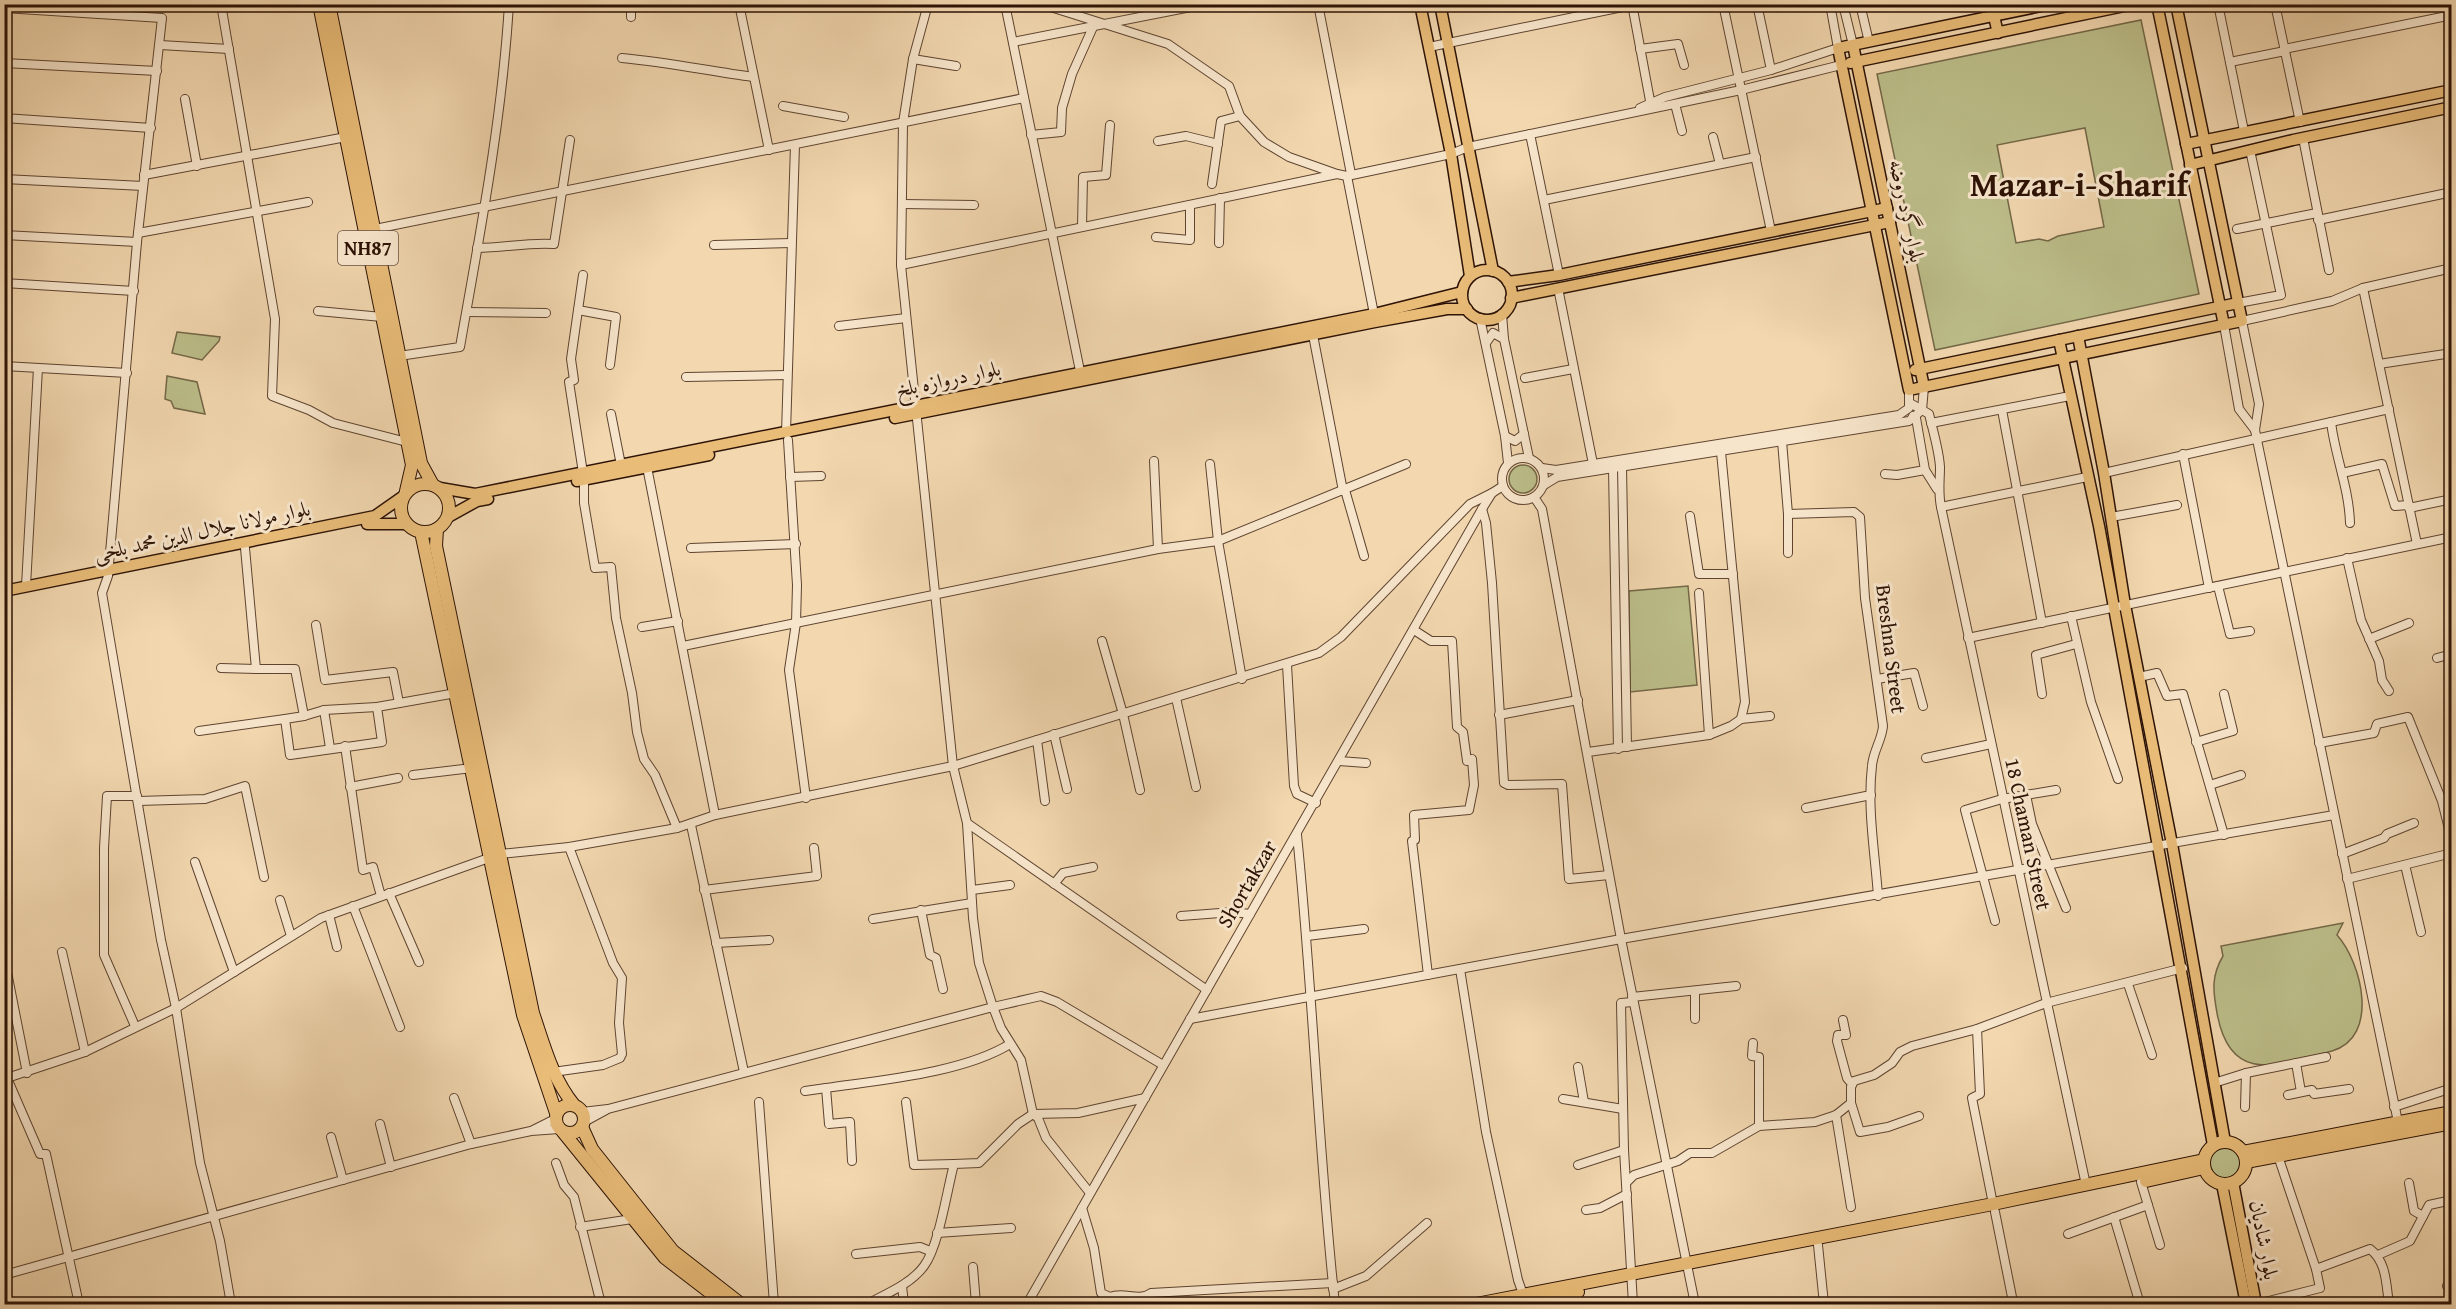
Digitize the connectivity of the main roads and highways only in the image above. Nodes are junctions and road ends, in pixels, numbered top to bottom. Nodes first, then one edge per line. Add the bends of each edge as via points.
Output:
1 (319, 4) edge
2 (329, 4) edge
3 (1420, 4) edge
4 (1440, 4) edge
5 (1991, 4) edge
6 (2051, 4) edge
7 (2134, 4) edge
8 (2157, 4) edge
9 (2176, 4) edge
10 (2015, 8) edge
11 (1994, 16) junction
12 (2020, 28) junction
13 (1998, 33) junction
14 (1853, 45) junction
15 (1856, 62) junction
16 (1841, 65) junction
17 (2451, 90) edge
18 (2439, 93) junction
19 (2447, 108) edge
20 (2295, 123) junction
21 (2298, 139) junction
22 (2204, 140) junction
23 (2186, 144) junction
24 (2208, 161) junction
25 (2190, 165) junction
26 (1887, 208) junction
27 (1872, 211) junction
28 (1890, 222) junction
29 (1875, 225) junction
30 (369, 230) junction
31 (1493, 271) junction
32 (1470, 276) junction
33 (1508, 282) junction
34 (1462, 292) junction
35 (1511, 298) junction
36 (2238, 303) junction
37 (2220, 307) junction
38 (1467, 309) junction
39 (2224, 325) junction
40 (2078, 336) junction
41 (2059, 340) junction
42 (2082, 354) junction
43 (2062, 358) junction
44 (1920, 368) junction
45 (1905, 372) junction
46 (1924, 387) junction
47 (916, 410) junction
48 (787, 436) junction
49 (584, 476) junction
50 (437, 487) junction
51 (404, 494) junction
52 (448, 517) junction
53 (406, 524) junction
54 (437, 529) junction
55 (421, 532) junction
56 (108, 573) junction
57 (4, 591) edge
58 (4, 596) edge
59 (2119, 606) junction
60 (495, 855) junction
61 (2451, 1112) edge
62 (581, 1117) junction
63 (558, 1123) junction
64 (2451, 1123) edge
65 (2219, 1143) junction
66 (2244, 1157) junction
67 (2204, 1164) junction
68 (2228, 1183) junction
69 (1994, 1208) junction
70 (1688, 1266) junction
71 (1524, 1302) edge
72 (725, 1305) edge
73 (741, 1305) edge
74 (1476, 1305) edge
75 (2246, 1305) edge
76 (2256, 1305) edge

1 - 30 highway, NH87
2 - 30 highway, NH87
3 - 32 main road via 1451,154
4 - 31 main road
5 - 11 main road
6 - 10 main road
7 - 12 main road
8 - 23 main road
9 - 22 main road
10 - 11 main road
10 - 12 main road
11 - 13 main road
11 - 14 main road
12 - 13 main road
13 - 15 main road
14 - 15 main road, بلوار گرد روضه
14 - 16 main road, بلوار گرد روضه via 1838,48
15 - 16 main road
15 - 26 main road, بلوار گرد روضه
16 - 27 main road, بلوار گرد روضه
17 - 18 main road
18 - 19 main road
18 - 20 main road
19 - 21 main road
20 - 21 main road
20 - 22 main road
21 - 24 main road
22 - 23 main road
22 - 24 main road
23 - 25 main road
24 - 25 main road
24 - 36 main road
25 - 37 main road
26 - 27 main road
26 - 28 main road, بلوار گرد روضه
27 - 29 main road, بلوار گرد روضه
27 - 33 main road
28 - 29 main road
28 - 44 main road, بلوار گرد روضه
29 - 35 main road
29 - 45 main road, بلوار گرد روضه
30 - 50 highway, NH87 via 421,464
30 - 51 highway, NH87 via 411,465
31 - 32 main road via 1481,270
31 - 33 main road
32 - 34 main road
33 - 35 main road
34 - 38 main road
34 - 47 main road, بلوار دروازه بلخ via 1374,314 1080,371
35 - 38 main road via 1502,314 1487,319
36 - 37 main road
36 - 39 main road via 2242,321
37 - 39 main road
37 - 40 main road
38 - 47 main road, بلوار دروازه بلخ via 1447,309
39 - 42 main road
40 - 41 main road
40 - 42 main road
41 - 43 main road
41 - 44 main road
42 - 43 main road
42 - 59 main road via 2111,517
43 - 46 main road
43 - 59 main road
44 - 45 main road
44 - 46 main road, بلوار گرد روضه
45 - 46 main road, بلوار گرد روضه via 1909,390
47 - 48 main road, بلوار دروازه بلخ
48 - 49 main road, بلوار دروازه بلخ via 647,467
48 - 49 main road, بلوار دروازه بلخ via 621,465
49 - 50 main road, بلوار دروازه بلخ via 476,494
49 - 52 main road, بلوار دروازه بلخ via 477,501
50 - 51 highway via 419,484
50 - 52 highway, NH87 via 449,502
51 - 53 highway, NH87 via 400,512
51 - 56 main road, بلوار مولانا جلال الدین محمد بلخی via 375,516
52 - 54 highway
53 - 55 highway
53 - 56 main road, بلوار مولانا جلال الدین محمد بلخی via 376,522
54 - 55 highway
54 - 60 highway via 436,546
55 - 60 highway
56 - 57 main road, بلوار مولانا جلال الدین محمد بلخی
56 - 58 main road, بلوار مولانا جلال الدین محمد بلخی
59 - 65 main road via 2159,846
59 - 65 main road via 2139,676 2172,844 2214,1083
60 - 62 highway via 533,1012 561,1090
60 - 63 highway via 523,1015
61 - 66 highway
62 - 63 highway via 573,1133
62 - 63 highway via 564,1106
62 - 73 highway via 592,1149 673,1251
63 - 72 highway via 665,1258
64 - 66 highway via 2278,1156
65 - 66 highway via 2232,1143
65 - 67 highway
66 - 68 highway via 2243,1174
67 - 68 highway via 2211,1179
67 - 69 highway via 2086,1185
67 - 69 highway via 2141,1182
68 - 75 main road, بلوار شادیان
68 - 76 main road, بلوار شادیان
69 - 70 highway
69 - 70 highway via 1818,1245
70 - 71 highway
71 - 74 highway

